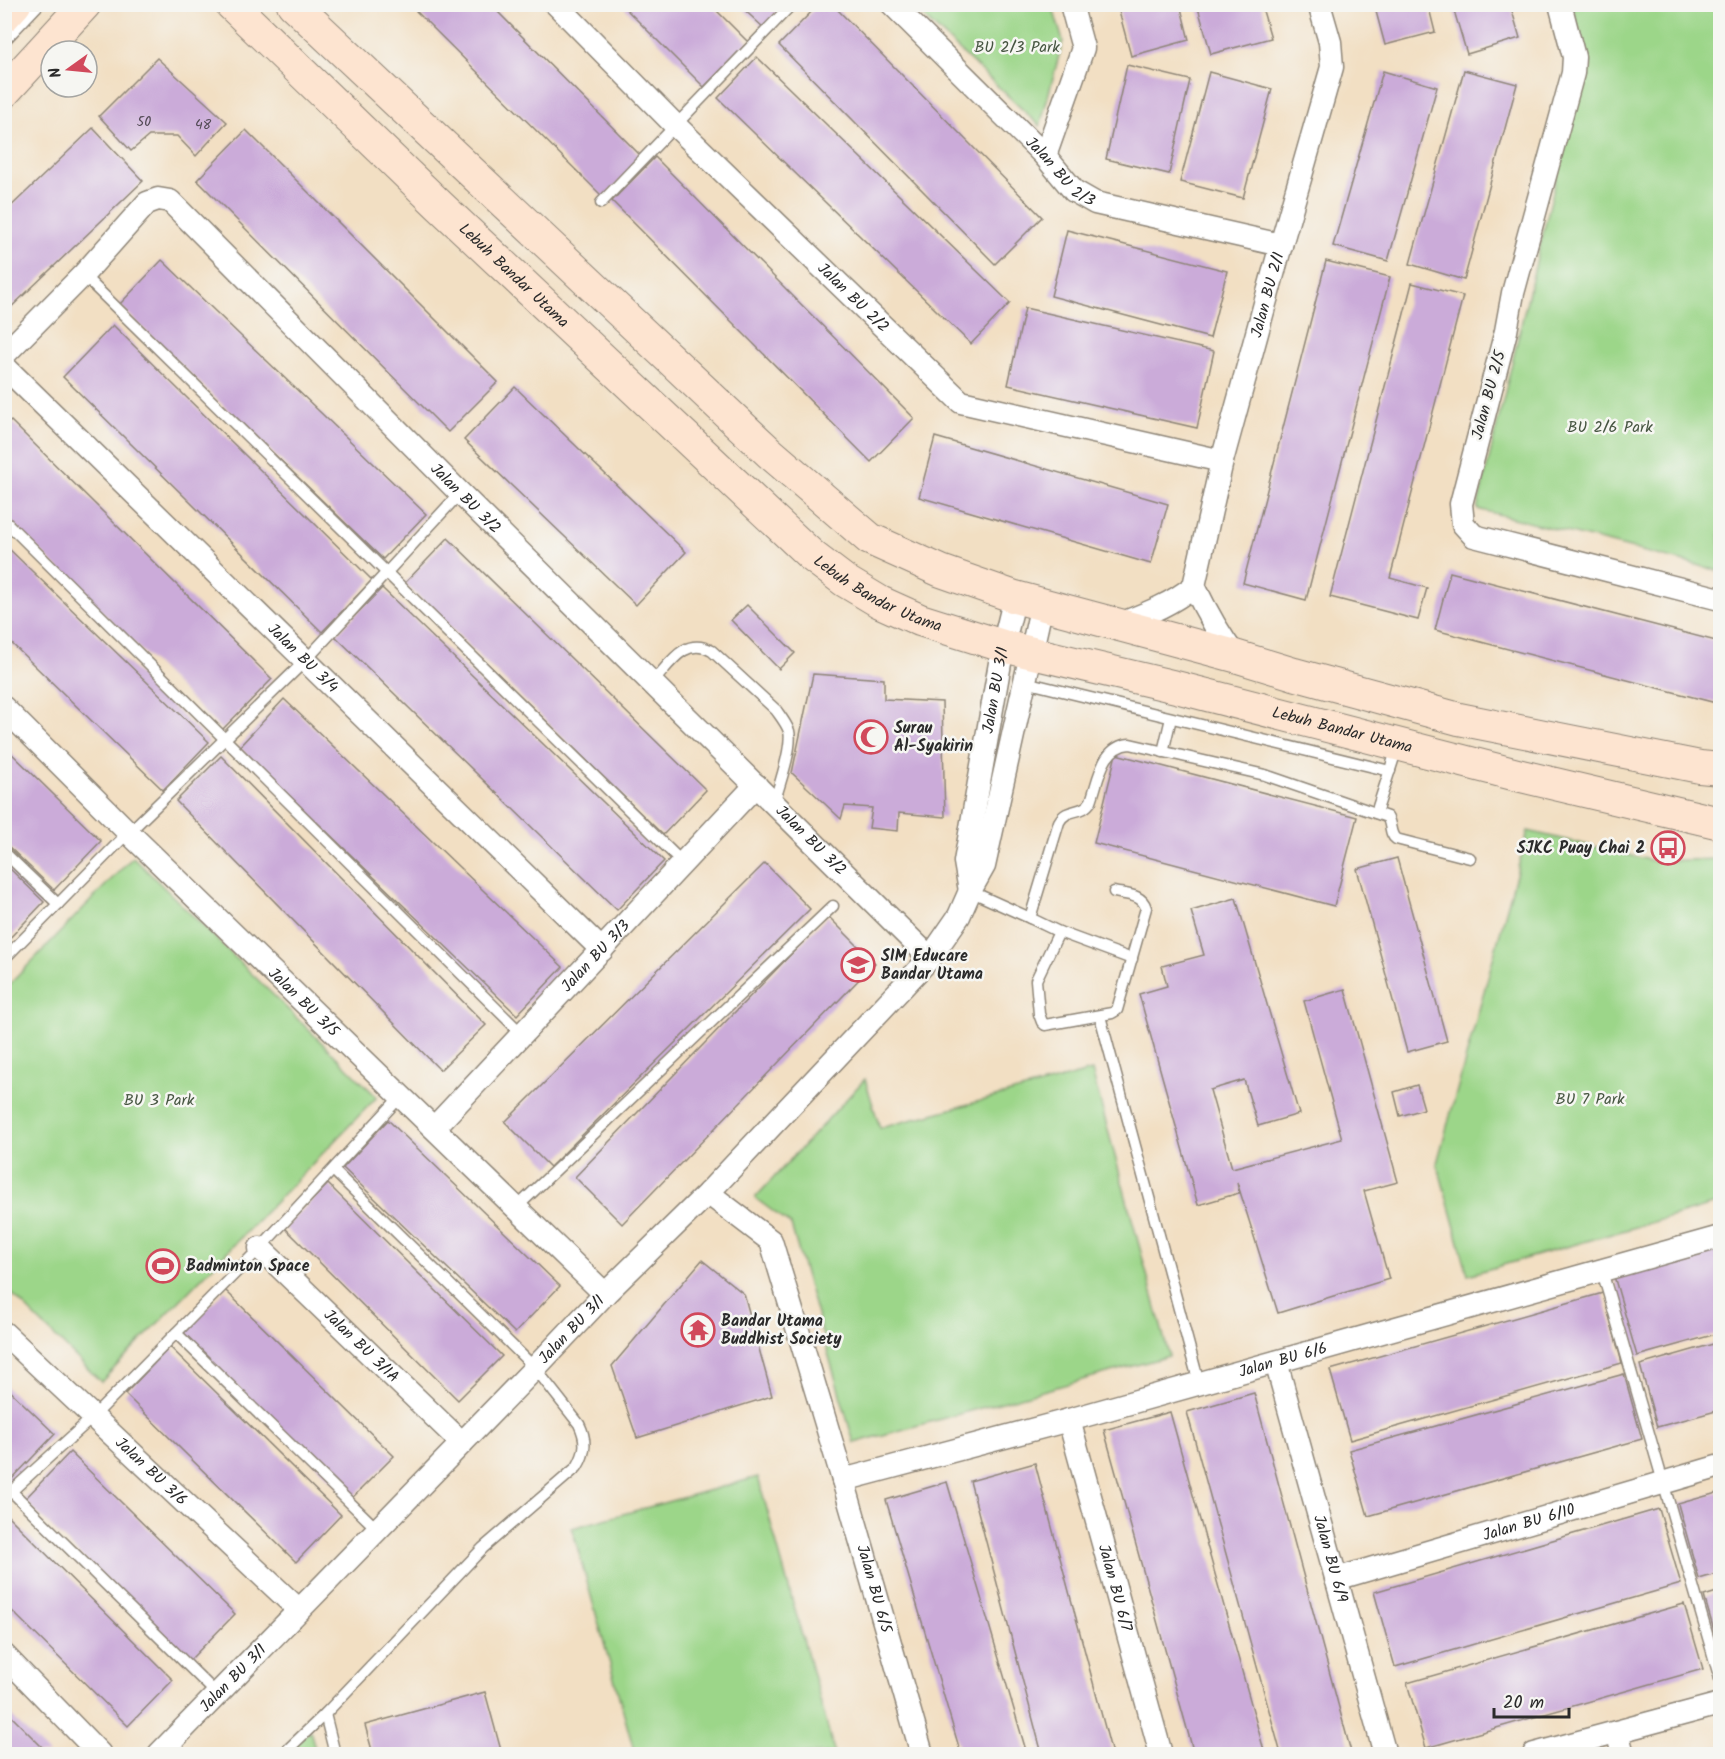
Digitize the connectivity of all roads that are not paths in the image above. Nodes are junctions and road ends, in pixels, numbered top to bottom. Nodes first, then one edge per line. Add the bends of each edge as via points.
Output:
1 (15, 4) edge
2 (39, 4) edge
3 (85, 4) edge
4 (231, 4) edge
5 (293, 4) edge
6 (556, 4) edge
7 (792, 4) edge
8 (892, 4) edge
9 (1071, 4) edge
10 (1319, 4) edge
11 (1560, 4) edge
12 (4, 16) edge
13 (4, 41) edge
14 (4, 92) edge
15 (676, 126) junction
16 (1045, 156) junction
17 (601, 203) dead end
18 (1281, 245) junction
19 (82, 275) junction
20 (4, 355) edge
21 (4, 366) edge
22 (1222, 461) junction
23 (460, 493) junction
24 (4, 520) edge
25 (386, 572) junction
26 (1194, 586) junction
27 (1720, 599) edge
28 (1029, 600) junction
29 (1120, 624) junction
30 (1235, 656) junction
31 (306, 660) junction
32 (1019, 660) junction
33 (652, 683) junction
34 (4, 708) edge
35 (1171, 718) junction
36 (225, 740) junction
37 (1163, 752) junction
38 (1394, 758) junction
39 (1720, 770) edge
40 (756, 785) junction
41 (774, 803) junction
42 (1376, 813) junction
43 (1720, 823) edge
44 (129, 833) junction
45 (4, 852) edge
46 (1470, 858) dead end
47 (683, 863) junction
48 (970, 891) junction
49 (1114, 892) dead end
50 (58, 904) junction
51 (833, 906) dead end
52 (1030, 918) junction
53 (1059, 932) junction
54 (602, 950) junction
55 (4, 958) edge
56 (930, 958) junction
57 (1132, 959) junction
58 (1100, 1016) junction
59 (522, 1034) junction
60 (401, 1096) junction
61 (434, 1128) junction
62 (333, 1170) junction
63 (708, 1193) junction
64 (516, 1208) junction
65 (1720, 1237) edge
66 (260, 1248) junction
67 (1602, 1271) junction
68 (605, 1294) junction
69 (4, 1333) edge
70 (176, 1333) junction
71 (1275, 1362) junction
72 (535, 1368) junction
73 (1199, 1383) junction
74 (93, 1417) junction
75 (1069, 1420) junction
76 (462, 1443) junction
77 (1720, 1466) edge
78 (843, 1480) junction
79 (1664, 1483) junction
80 (7, 1491) edge
81 (378, 1530) junction
82 (1336, 1579) junction
83 (299, 1610) junction
84 (4, 1655) edge
85 (1720, 1679) edge
86 (218, 1695) junction
87 (1720, 1704) edge
88 (325, 1714) junction
89 (1617, 1732) junction
90 (100, 1755) edge
91 (159, 1755) edge
92 (283, 1755) edge
93 (335, 1755) edge
94 (922, 1755) edge
95 (1161, 1755) edge
96 (1385, 1755) edge
97 (1534, 1755) edge
98 (1623, 1755) edge

1 - 12 main road
2 - 13 lane
3 - 14 main road
4 - 32 main road, Lebuh Bandar Utama via 812,556 880,602
5 - 28 main road via 770,453 870,539 941,571
6 - 15 street, Jalan BU 2/2
7 - 15 lane
8 - 16 street, Jalan BU 2/3
9 - 16 street via 1083,48
10 - 18 street, Jalan BU 2/1 via 1330,42 1332,68
11 - 27 street, Jalan BU 2/5 via 1574,57 1573,73 1461,504 1463,524 1474,536
15 - 17 lane
15 - 22 street, Jalan BU 2/2 via 961,402
16 - 18 street, Jalan BU 2/3 via 1074,190 1095,203
18 - 22 street, Jalan BU 2/1
19 - 20 street, Jalan BU 3/2
19 - 23 street, Jalan BU 3/2 via 147,204 158,199 170,201
19 - 25 lane
21 - 31 street, Jalan BU 3/4
22 - 26 street, Jalan BU 2/1
23 - 25 lane
23 - 33 street, Jalan BU 3/2
24 - 36 lane
25 - 31 lane
25 - 47 lane
26 - 29 street via 1160,609
26 - 30 street via 1204,610
28 - 29 main road
28 - 32 street, Jalan BU 3/1
29 - 30 main road
30 - 39 main road via 1459,719
31 - 36 lane
31 - 54 street, Jalan BU 3/4
32 - 35 lane
32 - 38 main road, Lebuh Bandar Utama via 1198,692
32 - 48 street, Jalan BU 3/1 via 984,866
32 - 48 street, Jalan BU 3/1 via 965,862
33 - 40 street, Jalan BU 3/2
33 - 41 lane via 680,652 690,646 701,646 712,651 776,710 789,731 790,742
34 - 44 street, Jalan BU 3/5
35 - 37 lane
35 - 38 lane
36 - 44 lane
36 - 59 lane
37 - 42 lane via 1265,775
37 - 52 lane via 1130,744 1109,753 1087,807 1070,812 1059,822
38 - 42 lane
38 - 43 main road, Lebuh Bandar Utama
40 - 41 street, Jalan BU 3/2
40 - 47 street, Jalan BU 3/3
41 - 56 street, Jalan BU 3/2
42 - 46 lane via 1390,820 1396,839
44 - 50 lane
44 - 60 street, Jalan BU 3/5
45 - 50 lane
47 - 54 street, Jalan BU 3/3
48 - 52 lane
48 - 56 street, Jalan BU 3/1 via 959,916
49 - 57 lane via 1139,897 1146,908
50 - 55 lane
51 - 64 lane
52 - 53 lane
53 - 57 lane
53 - 58 lane via 1036,980 1042,1022 1051,1025
54 - 59 street, Jalan BU 3/3
56 - 63 street, Jalan BU 3/1
57 - 58 lane via 1117,1010
58 - 73 lane
59 - 61 street, Jalan BU 3/3
60 - 61 street, Jalan BU 3/5
60 - 62 lane
61 - 64 street, Jalan BU 3/5
62 - 66 lane
62 - 72 lane
63 - 68 street, Jalan BU 3/1
63 - 78 street, Jalan BU 6/5 via 771,1241
64 - 68 street, Jalan BU 3/5
65 - 67 street, Jalan BU 6/6
66 - 70 lane
66 - 76 street, Jalan BU 3/1A
67 - 71 street, Jalan BU 6/6
67 - 79 lane
68 - 72 street, Jalan BU 3/1
69 - 74 street, Jalan BU 3/6
70 - 74 lane
70 - 81 lane
71 - 73 street, Jalan BU 6/6
71 - 82 street, Jalan BU 6/9
72 - 76 street, Jalan BU 3/1
72 - 88 lane via 579,1424 584,1434 583,1458 483,1548
73 - 75 street, Jalan BU 6/6
74 - 80 lane
74 - 83 street, Jalan BU 3/6
75 - 78 street, Jalan BU 6/6
75 - 95 street, Jalan BU 6/7
76 - 81 street, Jalan BU 3/1
77 - 79 street, Jalan BU 6/10
78 - 94 street, Jalan BU 6/5
79 - 82 street, Jalan BU 6/10
79 - 85 lane
80 - 86 lane
81 - 83 street, Jalan BU 3/1
82 - 96 street, Jalan BU 6/9
83 - 86 street, Jalan BU 3/1
84 - 90 street
86 - 91 street, Jalan BU 3/1
87 - 89 street
88 - 92 lane
88 - 93 lane
89 - 97 street
89 - 98 street

